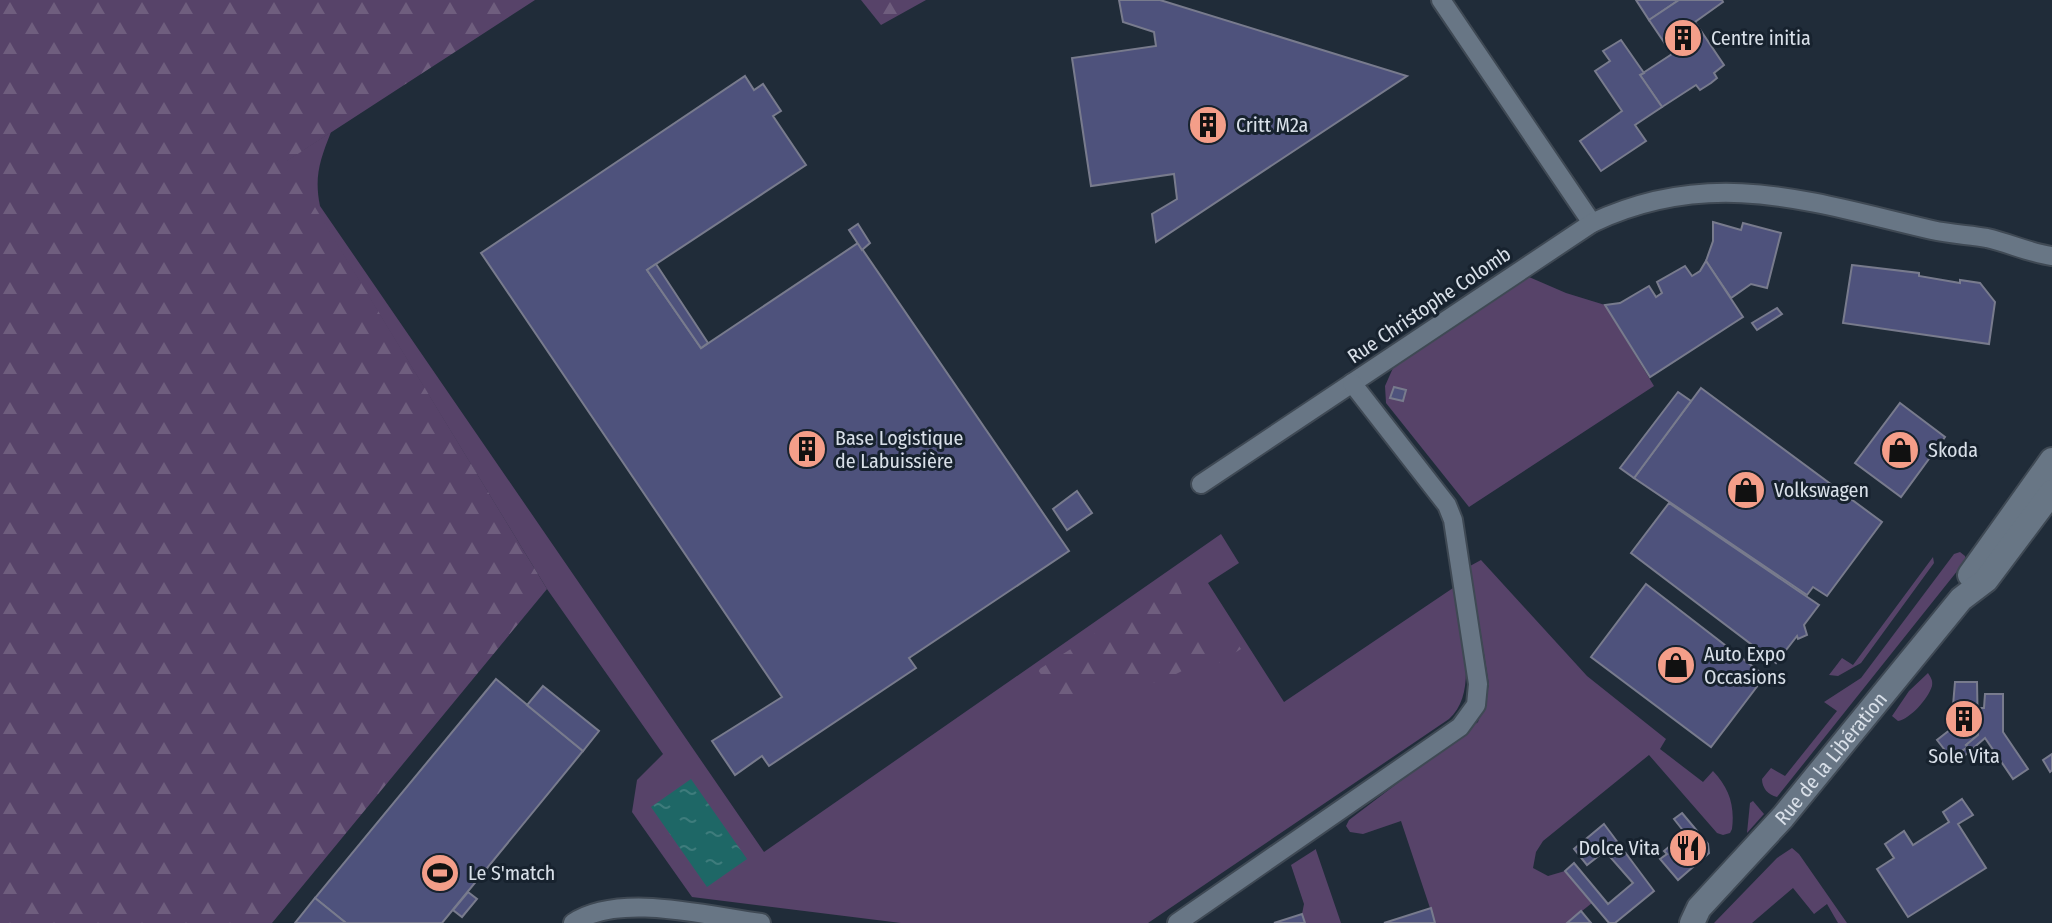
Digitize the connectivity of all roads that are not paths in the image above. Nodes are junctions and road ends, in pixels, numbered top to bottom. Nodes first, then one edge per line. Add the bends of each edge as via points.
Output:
1 (1441, 0) edge
2 (1592, 223) junction
3 (2049, 257) edge
4 (1352, 383) junction
5 (2052, 460) edge
6 (1201, 484) dead end
7 (2052, 492) edge
8 (1961, 599) junction
9 (1694, 919) edge
10 (573, 923) edge
11 (761, 923) edge
12 (1177, 923) edge
13 (1671, 923) edge

1 - 2 street
2 - 3 street, Rue Christophe Colomb via 1643,203 1736,191 1989,239
2 - 4 street, Rue Christophe Colomb
4 - 6 street
4 - 12 street, Rue Christophe Colomb via 1447,505 1475,648 1478,697 1460,727
5 - 8 main road, Rue de la Libération via 1971,573
7 - 8 main road, Rue de la Libération via 1986,580
8 - 9 main road, Rue de la Libération
9 - 13 main road, Rue de la Libération
10 - 11 street via 596,911 630,907

